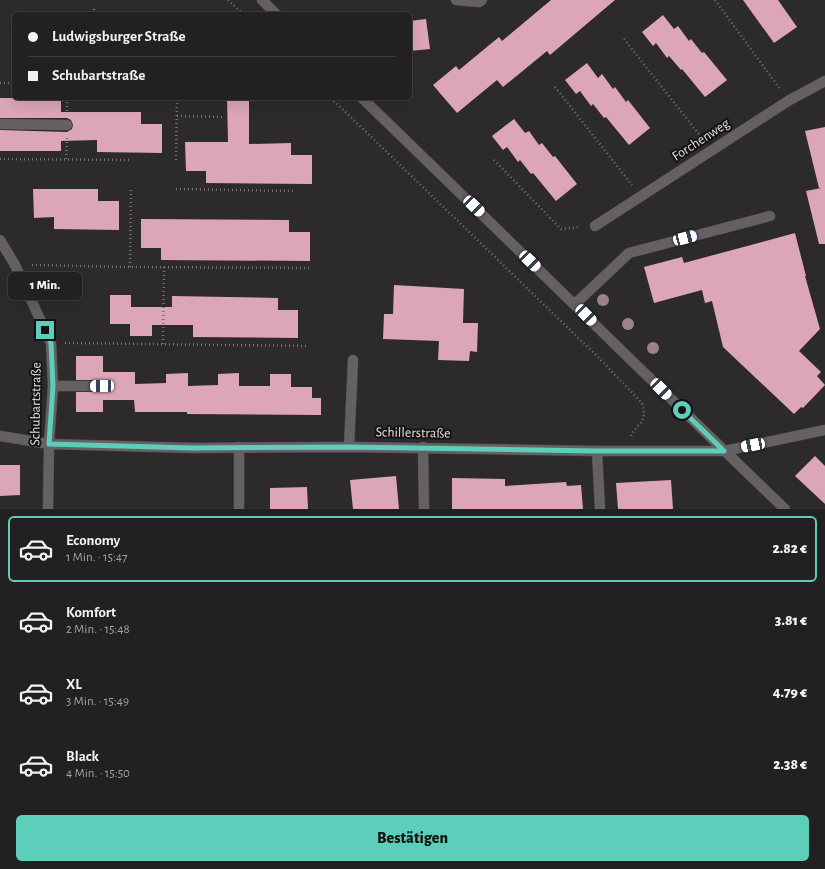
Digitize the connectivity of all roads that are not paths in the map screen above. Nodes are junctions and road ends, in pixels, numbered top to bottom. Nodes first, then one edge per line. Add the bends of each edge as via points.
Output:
1 (262, 0) edge
2 (456, 0) edge
3 (482, 0) edge
4 (274, 12) edge
5 (825, 81) edge
6 (364, 100) edge
7 (0, 124) edge
8 (67, 125) dead end
9 (770, 216) dead end
10 (595, 226) road end
11 (0, 240) edge
12 (575, 304) junction
13 (353, 360) dead end
14 (53, 386) junction
15 (102, 386) dead end
16 (825, 430) edge
17 (0, 436) edge
18 (49, 444) junction
19 (239, 447) junction
20 (349, 447) junction
21 (423, 447) junction
22 (596, 451) junction
23 (724, 451) junction
24 (48, 509) edge
25 (239, 509) edge
26 (424, 509) edge
27 (600, 509) edge
28 (785, 509) edge

1 - 4 street
2 - 3 street
5 - 10 street, Forchenweg via 788,101
6 - 12 street
7 - 8 street
9 - 12 street via 629,253
11 - 14 street, Schubartstraße via 15,265 51,343
12 - 23 street
13 - 20 street
14 - 15 street
14 - 18 street, Schubartstraße
16 - 23 street, Schillerstraße
17 - 18 street, Schillerstraße
18 - 19 street, Schillerstraße
18 - 24 street, Schubartstraße
19 - 20 street, Schillerstraße
19 - 25 street
20 - 21 street, Schillerstraße
21 - 22 street, Schillerstraße
21 - 26 street
22 - 23 street, Schillerstraße
22 - 27 street
23 - 28 street

